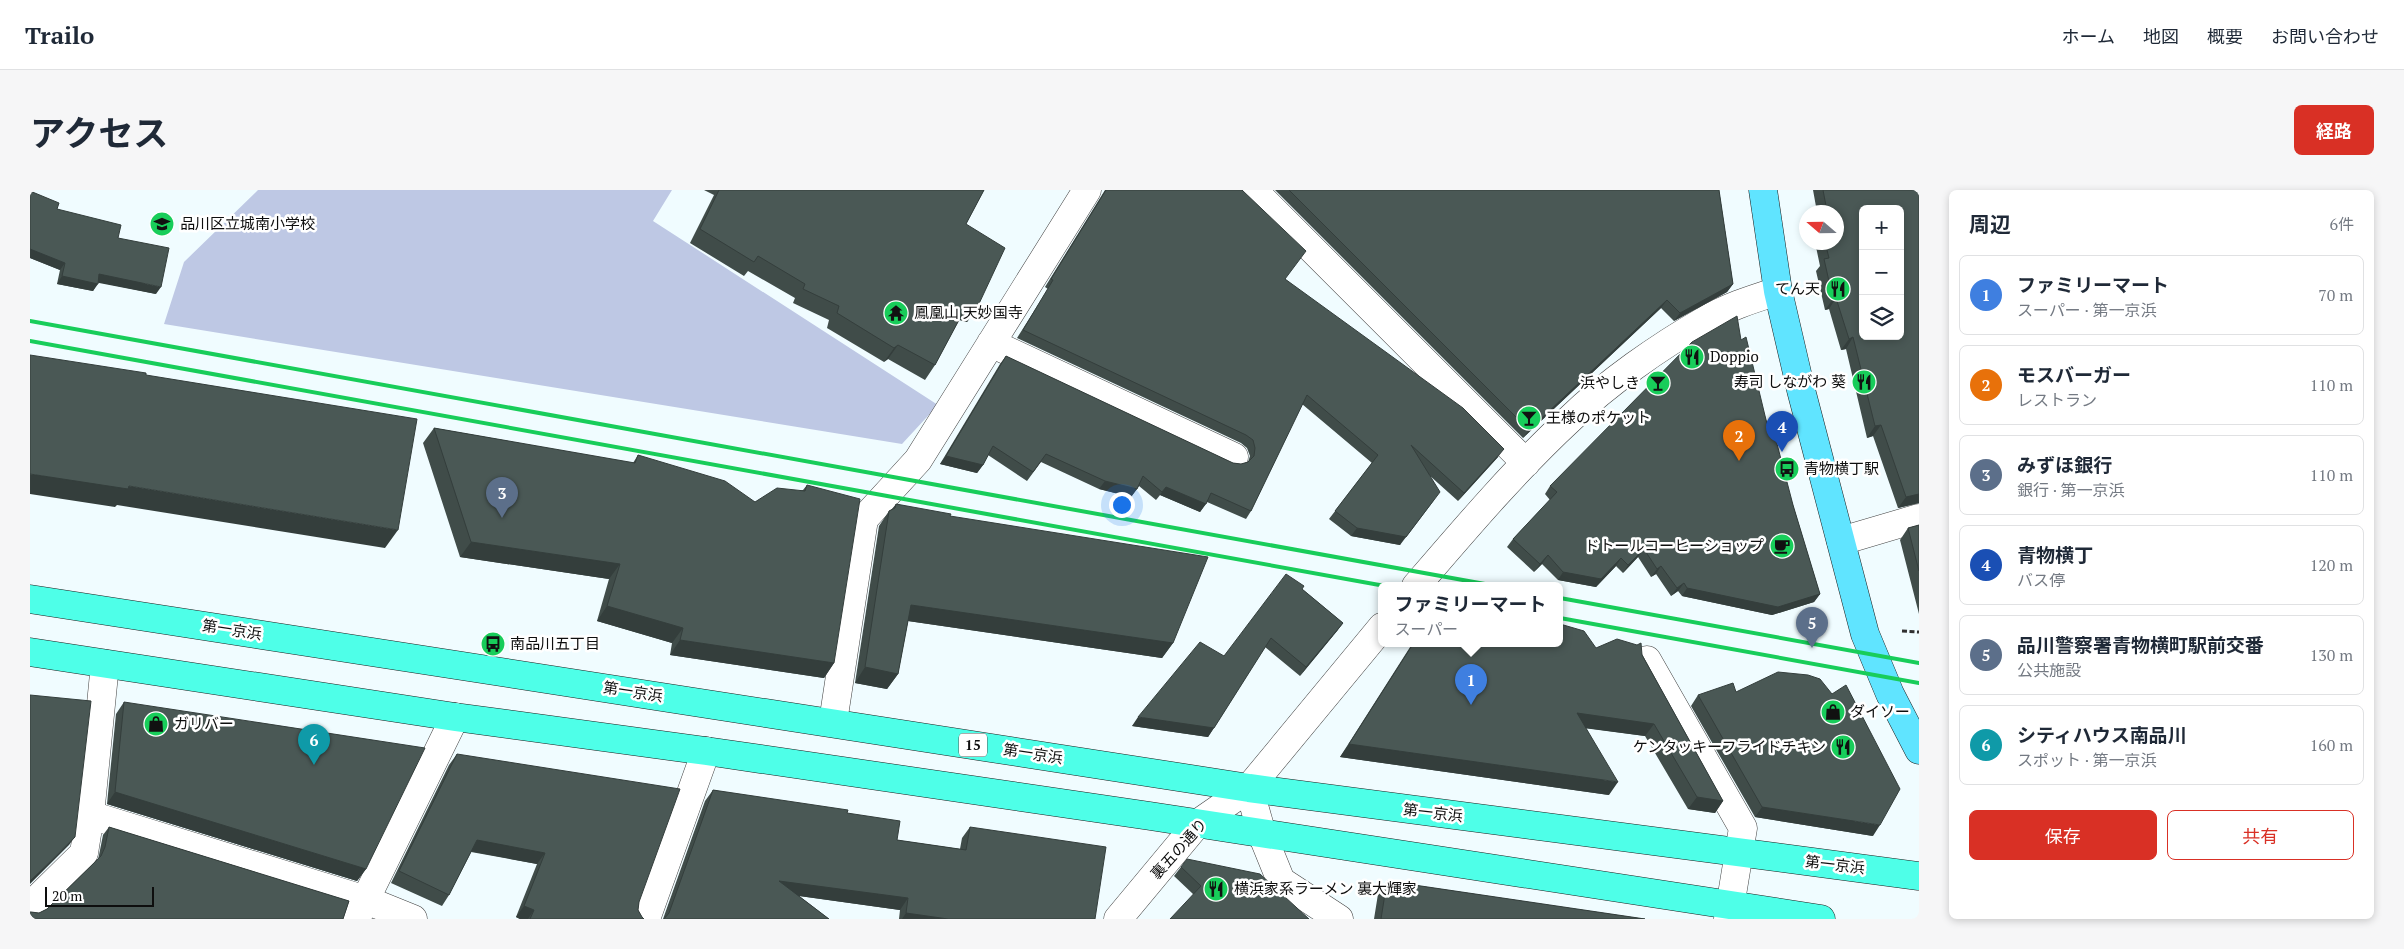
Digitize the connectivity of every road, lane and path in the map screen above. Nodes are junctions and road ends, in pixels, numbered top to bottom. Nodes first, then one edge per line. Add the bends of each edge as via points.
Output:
1 (1087, 190) edge
2 (1249, 190) edge
3 (1763, 190) edge
4 (1778, 291) junction
5 (991, 343) junction
6 (1234, 456) dead end
7 (1526, 463) junction
8 (1919, 518) edge
9 (1841, 541) junction
10 (1420, 582) edge
11 (30, 599) edge
12 (1902, 631) dead end
13 (1378, 632) edge
14 (1919, 632) edge
15 (30, 652) edge
16 (1647, 660) edge
17 (105, 664) junction
18 (455, 718) junction
19 (833, 722) junction
20 (1919, 750) edge
21 (706, 751) junction
22 (1249, 788) junction
23 (90, 815) junction
24 (1198, 824) junction
25 (1262, 834) junction
26 (1741, 840) junction
27 (1919, 876) edge
28 (30, 906) edge
29 (361, 909) edge
30 (1729, 912) edge
31 (413, 919) edge
32 (646, 919) edge
33 (1118, 919) edge
34 (1339, 919) edge
35 (1821, 919) edge

1 - 5 street
2 - 7 street via 1263,200
3 - 4 main road
4 - 7 street via 1705,320 1622,375 1570,418
4 - 9 main road
5 - 6 street
5 - 19 street via 918,460 864,519
7 - 10 street
8 - 9 street
9 - 20 main road via 1865,634 1890,694
11 - 19 highway, 第一京浜 / 15
12 - 14 path
13 - 22 street, 裏五の通り
15 - 17 highway
16 - 26 street
17 - 18 highway
17 - 23 street
18 - 21 highway
18 - 29 street
19 - 22 highway, 第一京浜 / 15
21 - 24 highway
21 - 32 street
22 - 24 street, 裏五の通り
22 - 25 street
22 - 26 highway, 第一京浜 / 15
23 - 28 street via 84,853
23 - 29 street
24 - 25 highway
24 - 33 street, 裏五の通り
25 - 30 highway
25 - 34 street via 1281,881
26 - 27 highway, 第一京浜 / 15
26 - 30 street
29 - 31 street
30 - 35 highway

